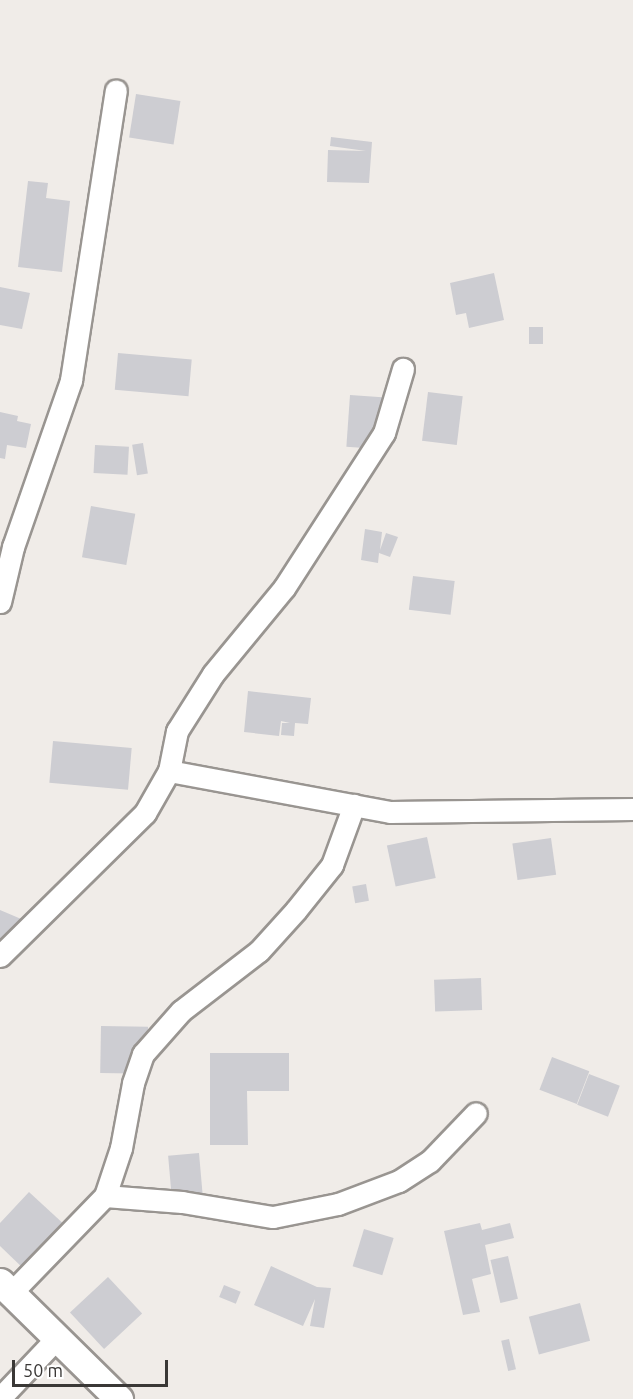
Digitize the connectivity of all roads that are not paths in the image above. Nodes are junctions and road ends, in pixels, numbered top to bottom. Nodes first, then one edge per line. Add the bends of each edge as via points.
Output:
1 (116, 90) dead end
2 (403, 369) dead end
3 (0, 602) edge
4 (169, 771) junction
5 (354, 805) junction
6 (633, 809) edge
7 (0, 956) edge
8 (476, 1113) dead end
9 (105, 1196) junction
10 (6, 1288) edge
11 (57, 1338) junction
12 (0, 1398) edge
13 (119, 1399) edge

1 - 3 street via 71,380 13,547
2 - 4 street via 384,433 284,588 213,674 177,731
4 - 5 street
4 - 7 street via 145,813
5 - 6 street via 390,812
5 - 9 street via 332,865 296,909 259,951 181,1011 143,1054 133,1083 121,1148
8 - 9 street via 430,1161 399,1181 338,1204 273,1217 182,1202
9 - 10 street
10 - 11 street
11 - 12 street
11 - 13 street

